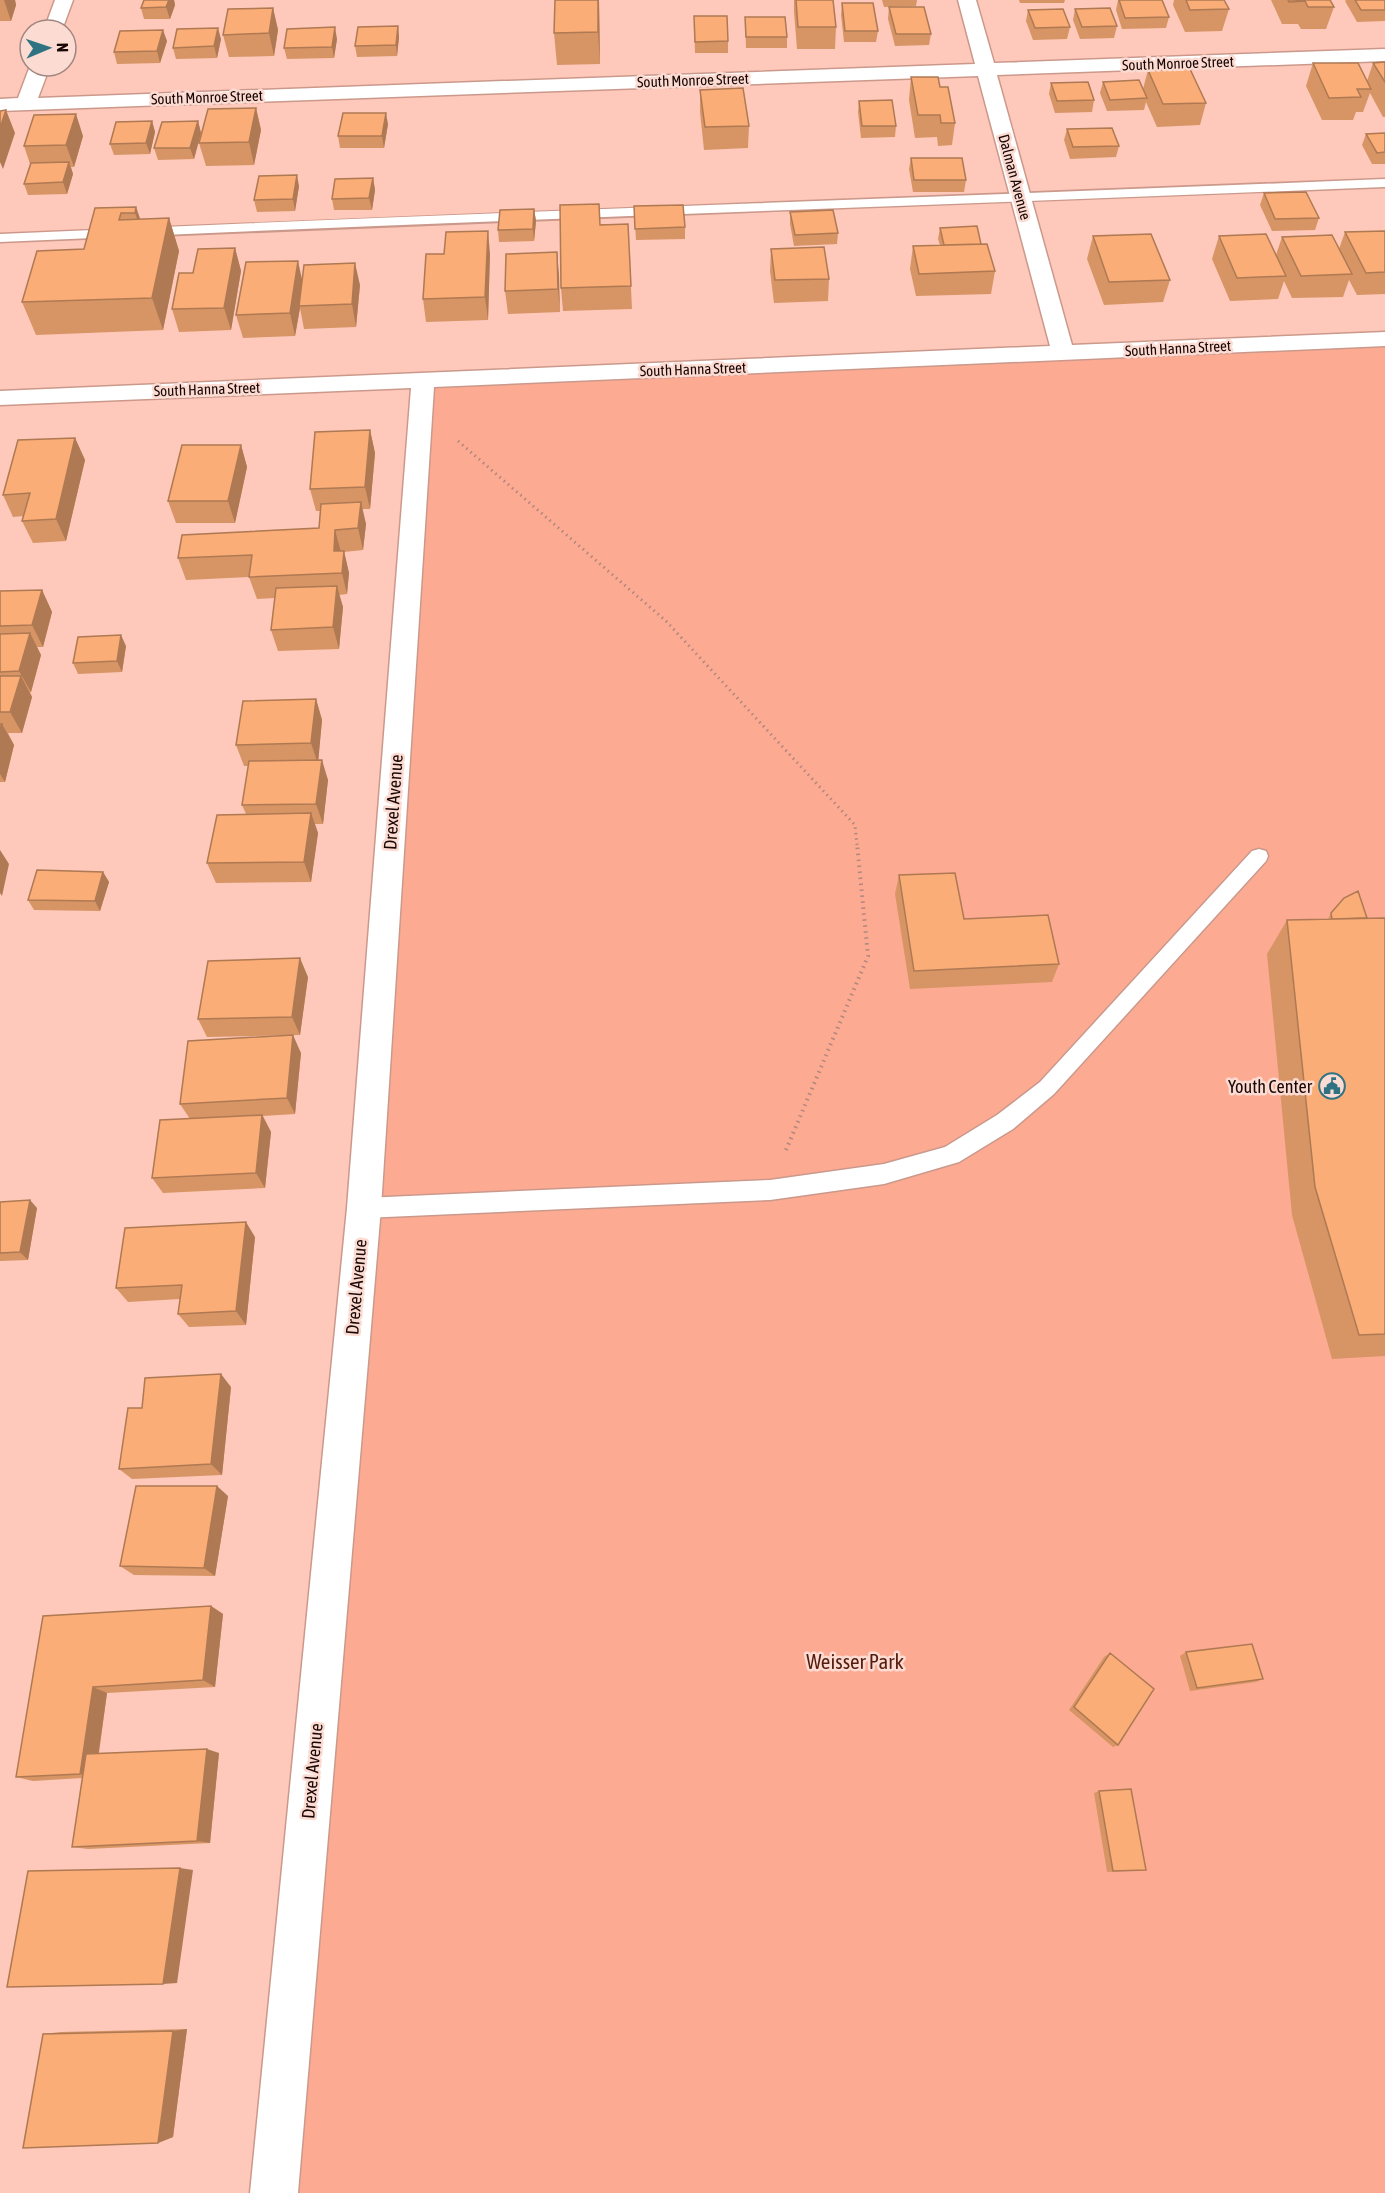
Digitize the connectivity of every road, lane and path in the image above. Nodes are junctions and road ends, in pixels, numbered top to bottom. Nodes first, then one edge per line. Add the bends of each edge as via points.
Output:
1 (64, 0) edge
2 (967, 0) edge
3 (57, 18) edge
4 (1385, 55) edge
5 (986, 70) junction
6 (36, 78) edge
7 (26, 104) junction
8 (0, 105) edge
9 (1385, 183) edge
10 (1021, 197) junction
11 (0, 238) edge
12 (1385, 339) edge
13 (1064, 353) junction
14 (423, 380) junction
15 (0, 398) edge
16 (1259, 856) dead end
17 (770, 1190) junction
18 (364, 1208) junction
19 (273, 2193) edge

1 - 3 street
2 - 5 street, Dalman Avenue
4 - 5 street, South Monroe Street
5 - 7 street, South Monroe Street
5 - 10 street, Dalman Avenue
6 - 7 street
7 - 8 street, South Monroe Street
9 - 10 lane
10 - 11 lane
10 - 13 street, Dalman Avenue
12 - 13 street, South Hanna Street
13 - 14 street, South Hanna Street
14 - 15 street, South Hanna Street
14 - 17 path via 455,438 666,621 855,825 868,956
14 - 18 street, Drexel Avenue
16 - 17 lane via 1047,1088 1005,1122 951,1155 885,1174
17 - 18 lane
18 - 19 street, Drexel Avenue

